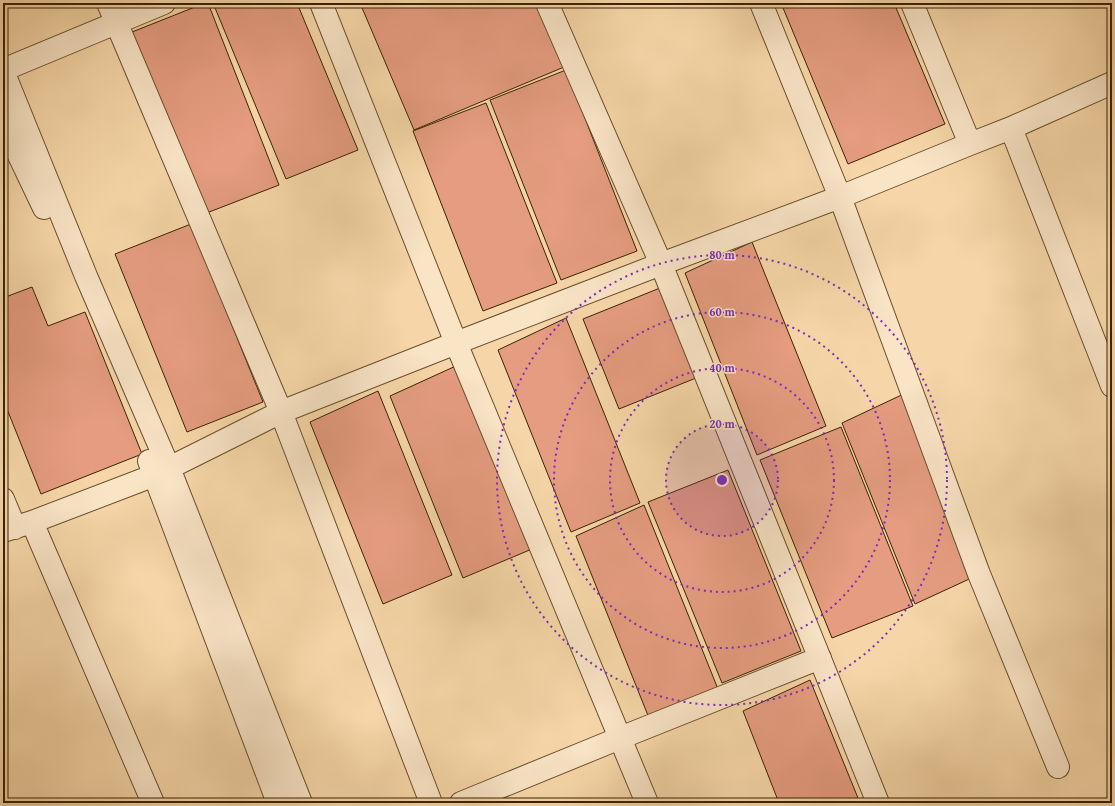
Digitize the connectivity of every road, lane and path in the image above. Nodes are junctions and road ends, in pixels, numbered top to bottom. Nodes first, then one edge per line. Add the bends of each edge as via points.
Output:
1 (108, 3) edge
2 (164, 3) edge
3 (321, 3) edge
4 (547, 3) edge
5 (761, 3) edge
6 (912, 3) edge
7 (116, 23) junction
8 (3, 71) edge
9 (1112, 83) edge
10 (3, 122) edge
11 (1011, 128) junction
12 (970, 144) junction
13 (840, 197) junction
14 (661, 264) junction
15 (456, 343) junction
16 (1112, 386) edge
17 (281, 412) junction
18 (162, 471) junction
19 (3, 499) edge
20 (17, 527) edge
21 (820, 658) junction
22 (620, 738) junction
23 (1058, 767) dead end
24 (153, 803) edge
25 (278, 803) edge
26 (301, 803) edge
27 (431, 803) edge
28 (461, 803) edge
29 (647, 803) edge
30 (878, 803) edge

1 - 7 street
2 - 7 street
3 - 15 street
4 - 14 street
5 - 13 street
6 - 12 street
7 - 8 street
7 - 17 street
8 - 18 street
9 - 11 street
10 - 18 street via 79,282
11 - 12 street
11 - 16 street
12 - 13 street
13 - 14 street
13 - 23 street via 979,574
14 - 15 street
14 - 21 street
15 - 17 street
15 - 22 street
17 - 18 street
17 - 27 street
18 - 20 street
18 - 25 street
18 - 26 street
19 - 20 street
20 - 24 street
21 - 22 street
21 - 30 street
22 - 28 street
22 - 29 street

